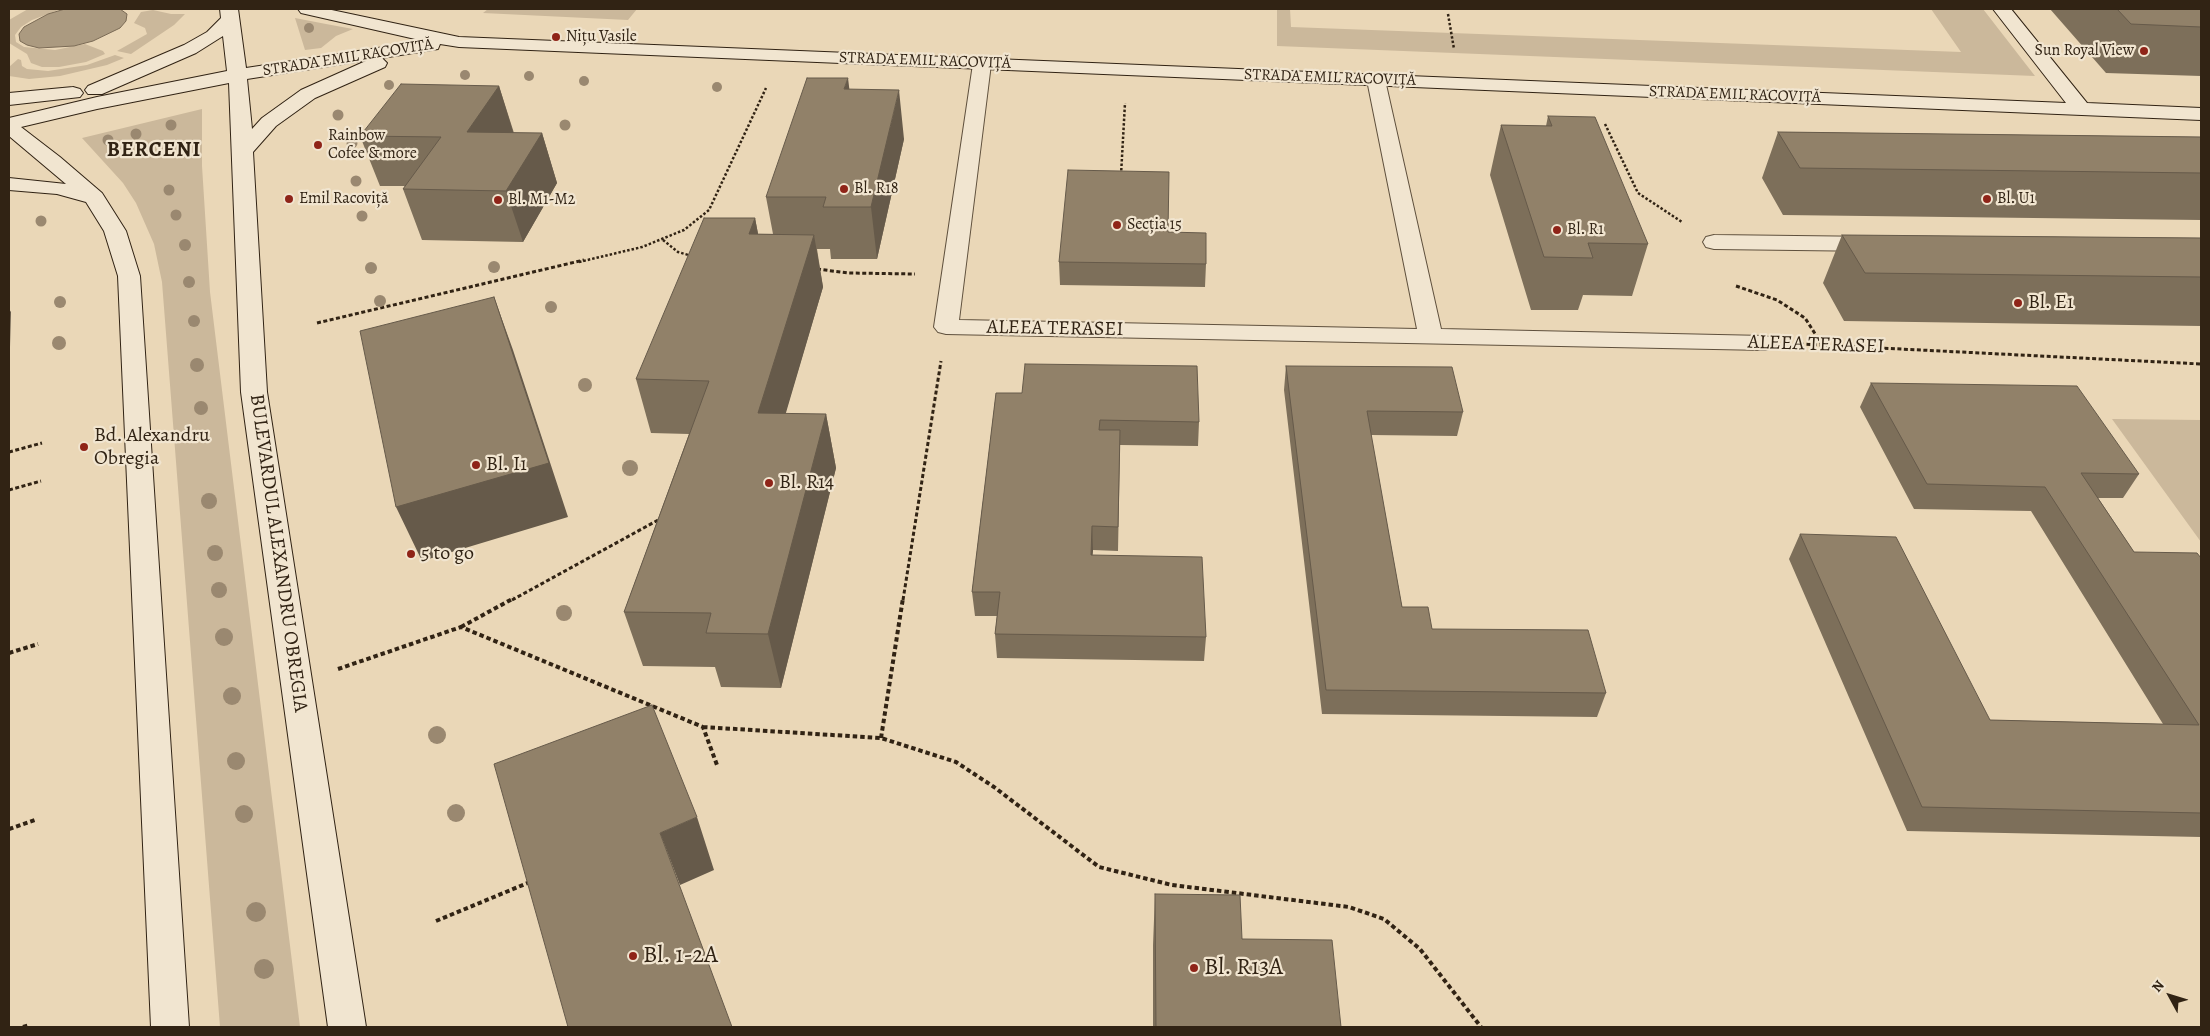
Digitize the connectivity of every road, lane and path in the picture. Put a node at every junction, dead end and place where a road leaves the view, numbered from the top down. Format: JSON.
{"nodes":[{"id":1,"x":307,"y":9,"type":"edge"},
{"id":2,"x":2002,"y":9,"type":"edge"},
{"id":3,"x":229,"y":14,"type":"edge"},
{"id":4,"x":1448,"y":14,"type":"dead end"},
{"id":5,"x":459,"y":42,"type":"junction"},
{"id":6,"x":1456,"y":56,"type":"dead end"},
{"id":7,"x":982,"y":64,"type":"junction"},
{"id":8,"x":238,"y":75,"type":"junction"},
{"id":9,"x":1376,"y":80,"type":"junction"},
{"id":10,"x":768,"y":83,"type":"dead end"},
{"id":11,"x":194,"y":84,"type":"junction"},
{"id":12,"x":99,"y":88,"type":"junction"},
{"id":13,"x":1125,"y":98,"type":"dead end"},
{"id":14,"x":9,"y":99,"type":"edge"},
{"id":15,"x":2081,"y":108,"type":"junction"},
{"id":16,"x":2201,"y":114,"type":"edge"},
{"id":17,"x":1602,"y":117,"type":"dead end"},
{"id":18,"x":9,"y":125,"type":"edge"},
{"id":19,"x":244,"y":149,"type":"junction"},
{"id":20,"x":1120,"y":183,"type":"edge"},
{"id":21,"x":9,"y":184,"type":"edge"},
{"id":22,"x":94,"y":198,"type":"junction"},
{"id":23,"x":663,"y":240,"type":"junction"},
{"id":24,"x":1714,"y":242,"type":"joint"},
{"id":25,"x":1893,"y":244,"type":"edge"},
{"id":26,"x":696,"y":256,"type":"edge"},
{"id":27,"x":812,"y":268,"type":"edge"},
{"id":28,"x":953,"y":274,"type":"junction"},
{"id":29,"x":1736,"y":286,"type":"dead end"},
{"id":30,"x":317,"y":323,"type":"dead end"},
{"id":31,"x":946,"y":326,"type":"junction"},
{"id":32,"x":1430,"y":336,"type":"junction"},
{"id":33,"x":1765,"y":343,"type":"joint"},
{"id":34,"x":1821,"y":344,"type":"junction"},
{"id":35,"x":2201,"y":364,"type":"edge"},
{"id":36,"x":42,"y":443,"type":"dead end"},
{"id":37,"x":9,"y":452,"type":"edge"},
{"id":38,"x":41,"y":481,"type":"dead end"},
{"id":39,"x":9,"y":490,"type":"edge"},
{"id":40,"x":666,"y":516,"type":"edge"},
{"id":41,"x":461,"y":627,"type":"junction"},
{"id":42,"x":38,"y":644,"type":"dead end"},
{"id":43,"x":9,"y":653,"type":"edge"},
{"id":44,"x":297,"y":682,"type":"junction"},
{"id":45,"x":703,"y":727,"type":"junction"},
{"id":46,"x":881,"y":738,"type":"junction"},
{"id":47,"x":717,"y":765,"type":"dead end"},
{"id":48,"x":35,"y":820,"type":"dead end"},
{"id":49,"x":9,"y":830,"type":"edge"},
{"id":50,"x":538,"y":878,"type":"edge"},
{"id":51,"x":436,"y":921,"type":"dead end"},
{"id":52,"x":30,"y":1025,"type":"dead end"},
{"id":53,"x":23,"y":1027,"type":"edge"},
{"id":54,"x":170,"y":1027,"type":"edge"},
{"id":55,"x":347,"y":1027,"type":"edge"},
{"id":56,"x":1480,"y":1027,"type":"edge"}],
"edges":[{"from":1,"to":5,"type":"street","name":"STRADA EMIL RACOVIȚĂ"},
{"from":2,"to":15,"type":"street"},
{"from":3,"to":8,"type":"street","name":"BULEVARDUL ALEXANDRU OBREGIA"},
{"from":3,"to":12,"type":"street"},
{"from":4,"to":6,"type":"path"},
{"from":5,"to":7,"type":"street","name":"STRADA EMIL RACOVIȚĂ"},
{"from":5,"to":8,"type":"street","name":"STRADA EMIL RACOVIȚĂ"},
{"from":5,"to":19,"type":"street"},
{"from":7,"to":9,"type":"street","name":"STRADA EMIL RACOVIȚĂ"},
{"from":7,"to":28,"type":"street"},
{"from":8,"to":11,"type":"street","name":"STRADA EMIL RACOVIȚĂ"},
{"from":8,"to":19,"type":"street","name":"BULEVARDUL ALEXANDRU OBREGIA"},
{"from":9,"to":15,"type":"street","name":"STRADA EMIL RACOVIȚĂ"},
{"from":9,"to":32,"type":"street"},
{"from":10,"to":23,"type":"path"},
{"from":11,"to":12,"type":"street"},
{"from":11,"to":18,"type":"street"},
{"from":12,"to":14,"type":"street"},
{"from":12,"to":18,"type":"street"},
{"from":13,"to":20,"type":"path"},
{"from":15,"to":16,"type":"street","name":"STRADA EMIL RACOVIȚĂ"},
{"from":17,"to":24,"type":"path"},
{"from":18,"to":22,"type":"street"},
{"from":19,"to":44,"type":"street","name":"BULEVARDUL ALEXANDRU OBREGIA"},
{"from":21,"to":22,"type":"street"},
{"from":22,"to":54,"type":"street"},
{"from":23,"to":26,"type":"path"},
{"from":23,"to":30,"type":"path"},
{"from":24,"to":25,"type":"street"},
{"from":27,"to":28,"type":"path"},
{"from":28,"to":31,"type":"street"},
{"from":29,"to":34,"type":"path"},
{"from":31,"to":32,"type":"street","name":"ALEEA TERASEI"},
{"from":31,"to":46,"type":"path"},
{"from":32,"to":33,"type":"street","name":"ALEEA TERASEI"},
{"from":33,"to":34,"type":"path","name":"ALEEA TERASEI"},
{"from":34,"to":35,"type":"path","name":"ALEEA TERASEI"},
{"from":36,"to":37,"type":"path"},
{"from":38,"to":39,"type":"path"},
{"from":40,"to":41,"type":"path"},
{"from":41,"to":44,"type":"path"},
{"from":41,"to":45,"type":"path"},
{"from":42,"to":43,"type":"path"},
{"from":44,"to":55,"type":"street","name":"BULEVARDUL ALEXANDRU OBREGIA"},
{"from":45,"to":46,"type":"path"},
{"from":45,"to":47,"type":"path"},
{"from":46,"to":56,"type":"path"},
{"from":48,"to":49,"type":"path"},
{"from":50,"to":51,"type":"path"},
{"from":52,"to":53,"type":"path"}]}
